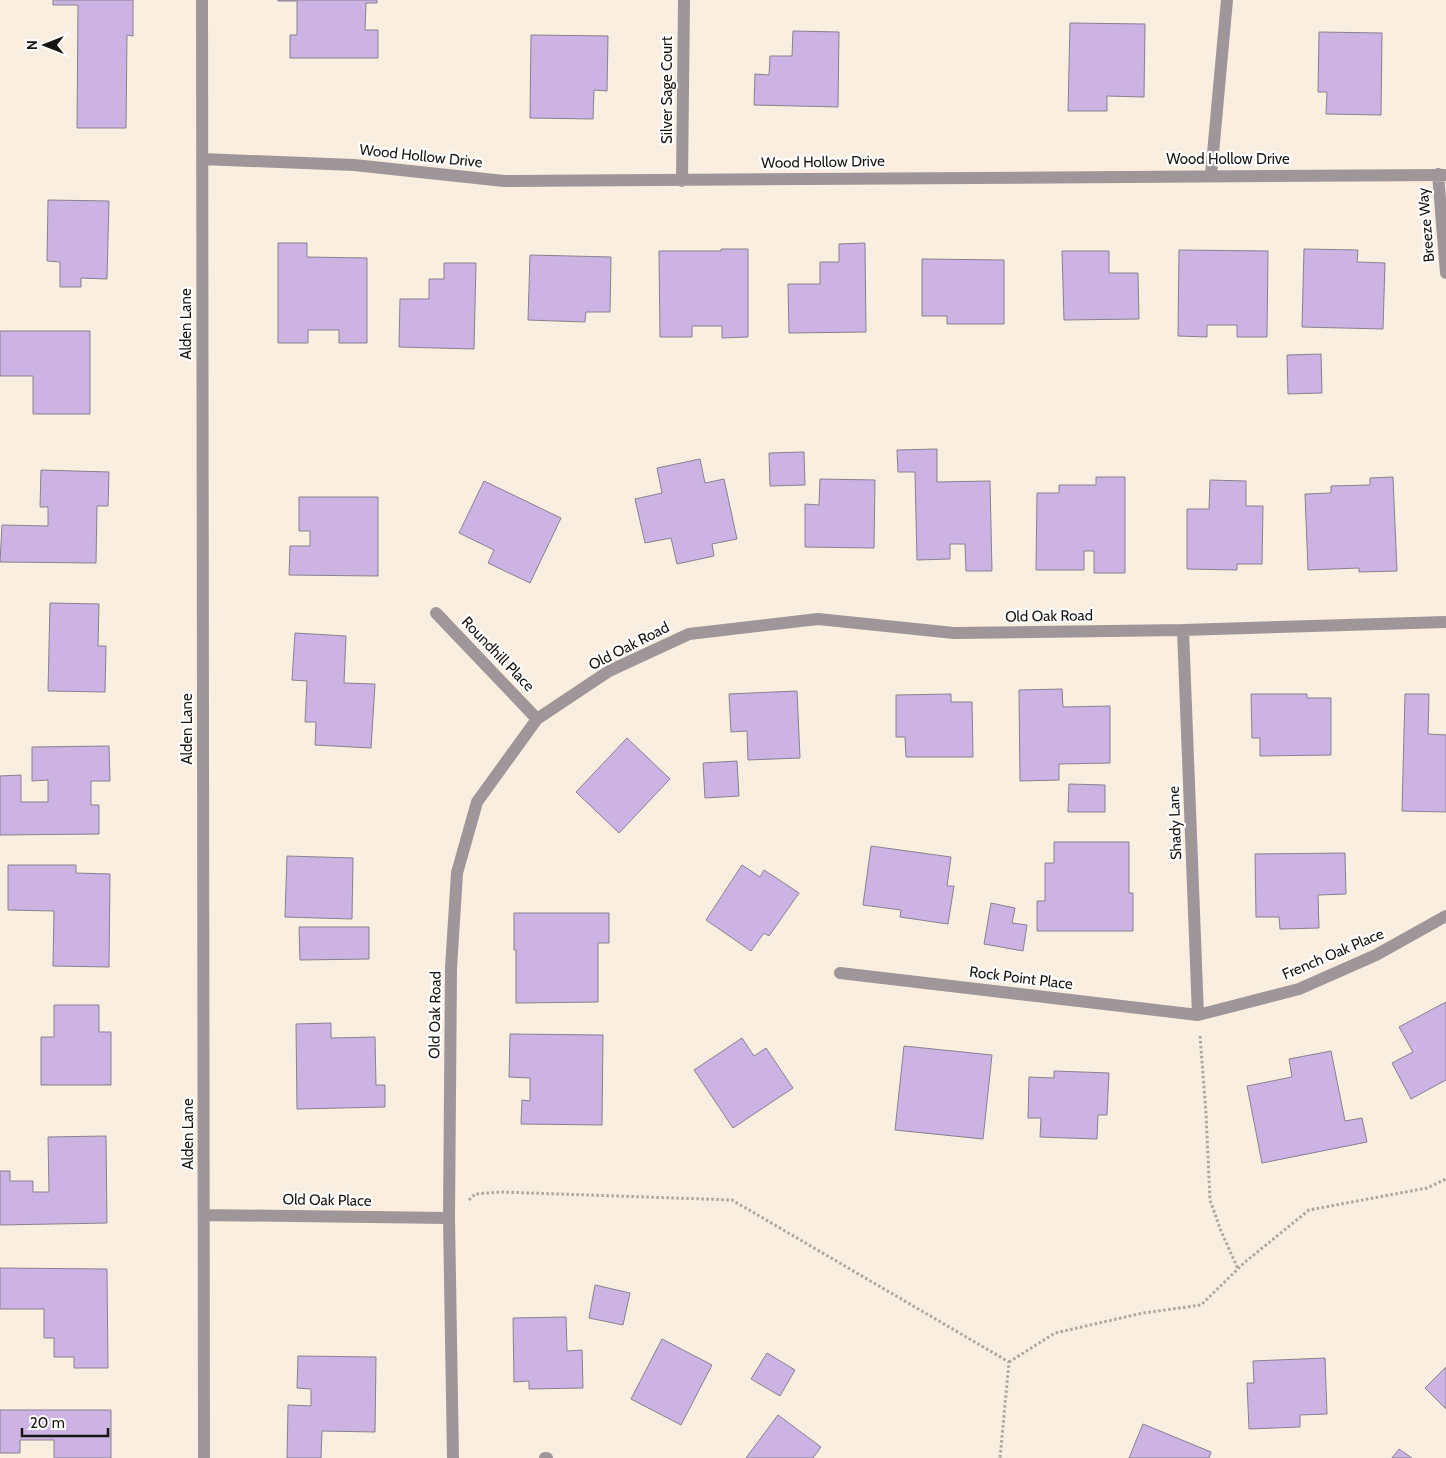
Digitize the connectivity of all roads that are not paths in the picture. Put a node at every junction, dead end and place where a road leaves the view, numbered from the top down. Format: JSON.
{"nodes":[{"id":1,"x":202,"y":0,"type":"edge"},
{"id":2,"x":684,"y":0,"type":"edge"},
{"id":3,"x":1228,"y":0,"type":"edge"},
{"id":4,"x":202,"y":160,"type":"junction"},
{"id":5,"x":1210,"y":175,"type":"junction"},
{"id":6,"x":1442,"y":175,"type":"edge"},
{"id":7,"x":682,"y":181,"type":"junction"},
{"id":8,"x":1446,"y":273,"type":"edge"},
{"id":9,"x":436,"y":613,"type":"dead end"},
{"id":10,"x":1446,"y":622,"type":"edge"},
{"id":11,"x":1184,"y":630,"type":"junction"},
{"id":12,"x":537,"y":718,"type":"junction"},
{"id":13,"x":1446,"y":916,"type":"edge"},
{"id":14,"x":840,"y":973,"type":"dead end"},
{"id":15,"x":1198,"y":1015,"type":"junction"},
{"id":16,"x":204,"y":1215,"type":"junction"},
{"id":17,"x":449,"y":1218,"type":"junction"},
{"id":18,"x":204,"y":1458,"type":"edge"},
{"id":19,"x":453,"y":1458,"type":"edge"}],
"edges":[{"from":1,"to":4,"type":"street","name":"Alden Lane"},
{"from":2,"to":7,"type":"street","name":"Silver Sage Court"},
{"from":3,"to":5,"type":"street"},
{"from":4,"to":7,"type":"street","name":"Wood Hollow Drive"},
{"from":4,"to":16,"type":"street","name":"Alden Lane"},
{"from":5,"to":6,"type":"street","name":"Wood Hollow Drive"},
{"from":5,"to":7,"type":"street","name":"Wood Hollow Drive"},
{"from":6,"to":8,"type":"street","name":"Breeze Way"},
{"from":9,"to":12,"type":"street","name":"Roundhill Place"},
{"from":10,"to":11,"type":"street","name":"Old Oak Road"},
{"from":11,"to":12,"type":"street","name":"Old Oak Road"},
{"from":11,"to":15,"type":"street","name":"Shady Lane"},
{"from":12,"to":17,"type":"street","name":"Old Oak Road"},
{"from":13,"to":15,"type":"street","name":"French Oak Place"},
{"from":14,"to":15,"type":"street","name":"Rock Point Place"},
{"from":16,"to":17,"type":"street","name":"Old Oak Place"},
{"from":16,"to":18,"type":"street","name":"Alden Lane"},
{"from":17,"to":19,"type":"street","name":"Old Oak Road"}]}
